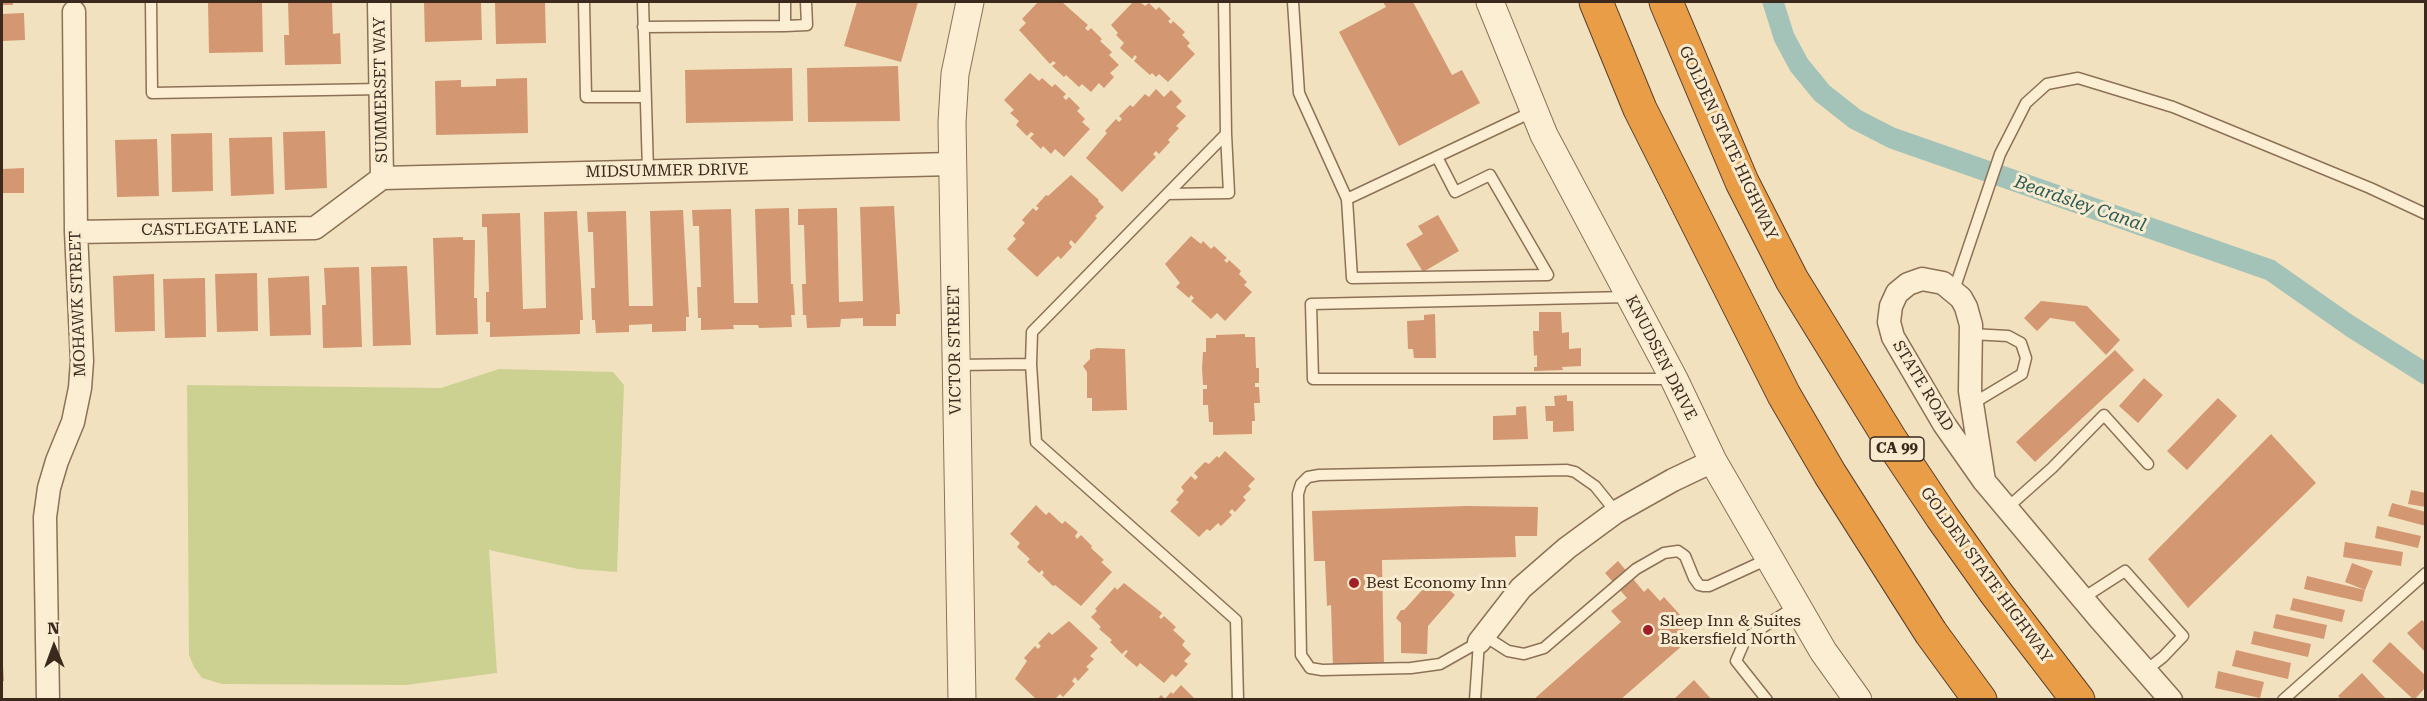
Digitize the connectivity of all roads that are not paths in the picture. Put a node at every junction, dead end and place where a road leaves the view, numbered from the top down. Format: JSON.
{"nodes":[{"id":1,"x":151,"y":2,"type":"edge"},
{"id":2,"x":379,"y":2,"type":"edge"},
{"id":3,"x":584,"y":2,"type":"edge"},
{"id":4,"x":643,"y":2,"type":"edge"},
{"id":5,"x":785,"y":2,"type":"edge"},
{"id":6,"x":806,"y":2,"type":"edge"},
{"id":7,"x":970,"y":2,"type":"edge"},
{"id":8,"x":1224,"y":2,"type":"edge"},
{"id":9,"x":1293,"y":2,"type":"edge"},
{"id":10,"x":1490,"y":2,"type":"edge"},
{"id":11,"x":1596,"y":2,"type":"edge"},
{"id":12,"x":1666,"y":2,"type":"edge"},
{"id":13,"x":74,"y":12,"type":"dead end"},
{"id":14,"x":785,"y":26,"type":"junction"},
{"id":15,"x":643,"y":27,"type":"junction"},
{"id":16,"x":381,"y":89,"type":"junction"},
{"id":17,"x":645,"y":97,"type":"junction"},
{"id":18,"x":1534,"y":111,"type":"junction"},
{"id":19,"x":1226,"y":134,"type":"junction"},
{"id":20,"x":1437,"y":157,"type":"junction"},
{"id":21,"x":952,"y":164,"type":"junction"},
{"id":22,"x":648,"y":171,"type":"junction"},
{"id":23,"x":382,"y":178,"type":"junction"},
{"id":24,"x":1167,"y":194,"type":"junction"},
{"id":25,"x":1347,"y":199,"type":"junction"},
{"id":26,"x":2426,"y":214,"type":"edge"},
{"id":27,"x":76,"y":232,"type":"junction"},
{"id":28,"x":1954,"y":290,"type":"junction"},
{"id":29,"x":1630,"y":297,"type":"junction"},
{"id":30,"x":1971,"y":334,"type":"junction"},
{"id":31,"x":1031,"y":364,"type":"junction"},
{"id":32,"x":955,"y":365,"type":"junction"},
{"id":33,"x":1674,"y":379,"type":"junction"},
{"id":34,"x":1972,"y":404,"type":"junction"},
{"id":35,"x":1713,"y":461,"type":"junction"},
{"id":36,"x":2148,"y":464,"type":"dead end"},
{"id":37,"x":1984,"y":481,"type":"junction"},
{"id":38,"x":2007,"y":508,"type":"junction"},
{"id":39,"x":1616,"y":512,"type":"junction"},
{"id":40,"x":1768,"y":558,"type":"junction"},
{"id":41,"x":2426,"y":573,"type":"edge"},
{"id":42,"x":2083,"y":598,"type":"junction"},
{"id":43,"x":1796,"y":606,"type":"junction"},
{"id":44,"x":1481,"y":638,"type":"junction"},
{"id":45,"x":2145,"y":671,"type":"junction"},
{"id":46,"x":48,"y":699,"type":"edge"},
{"id":47,"x":962,"y":699,"type":"edge"},
{"id":48,"x":1238,"y":699,"type":"edge"},
{"id":49,"x":1475,"y":699,"type":"edge"},
{"id":50,"x":1767,"y":699,"type":"edge"},
{"id":51,"x":1858,"y":699,"type":"edge"},
{"id":52,"x":1980,"y":699,"type":"edge"},
{"id":53,"x":2078,"y":699,"type":"edge"},
{"id":54,"x":2171,"y":699,"type":"edge"},
{"id":55,"x":2283,"y":699,"type":"edge"}],
"edges":[{"from":1,"to":16,"type":"lane"},
{"from":2,"to":16,"type":"street","name":"SUMMERSET WAY"},
{"from":3,"to":17,"type":"lane"},
{"from":4,"to":15,"type":"lane"},
{"from":5,"to":14,"type":"lane"},
{"from":6,"to":14,"type":"lane"},
{"from":7,"to":21,"type":"street","name":"VICTOR STREET"},
{"from":8,"to":19,"type":"lane"},
{"from":9,"to":25,"type":"lane"},
{"from":10,"to":18,"type":"street","name":"KNUDSEN DRIVE"},
{"from":11,"to":52,"type":"highway"},
{"from":12,"to":53,"type":"highway","name":"GOLDEN STATE HIGHWAY","number":"CA 99"},
{"from":13,"to":27,"type":"street","name":"MOHAWK STREET"},
{"from":14,"to":15,"type":"lane"},
{"from":15,"to":17,"type":"lane"},
{"from":16,"to":23,"type":"street","name":"SUMMERSET WAY"},
{"from":17,"to":22,"type":"lane"},
{"from":18,"to":20,"type":"lane"},
{"from":18,"to":29,"type":"street","name":"KNUDSEN DRIVE"},
{"from":19,"to":24,"type":"lane"},
{"from":19,"to":24,"type":"lane"},
{"from":20,"to":25,"type":"lane"},
{"from":20,"to":25,"type":"lane"},
{"from":21,"to":22,"type":"street","name":"MIDSUMMER DRIVE"},
{"from":21,"to":32,"type":"street","name":"VICTOR STREET"},
{"from":22,"to":23,"type":"street","name":"MIDSUMMER DRIVE"},
{"from":23,"to":27,"type":"street","name":"CASTLEGATE LANE"},
{"from":24,"to":31,"type":"lane"},
{"from":26,"to":28,"type":"lane"},
{"from":27,"to":46,"type":"street","name":"MOHAWK STREET"},
{"from":28,"to":30,"type":"street","name":"STATE ROAD"},
{"from":28,"to":37,"type":"street","name":"STATE ROAD"},
{"from":29,"to":33,"type":"street","name":"KNUDSEN DRIVE"},
{"from":29,"to":33,"type":"lane"},
{"from":30,"to":34,"type":"street","name":"STATE ROAD"},
{"from":30,"to":34,"type":"lane"},
{"from":31,"to":32,"type":"lane"},
{"from":31,"to":48,"type":"lane"},
{"from":32,"to":47,"type":"street","name":"VICTOR STREET"},
{"from":33,"to":35,"type":"street","name":"KNUDSEN DRIVE"},
{"from":34,"to":37,"type":"street","name":"STATE ROAD"},
{"from":35,"to":39,"type":"street"},
{"from":35,"to":40,"type":"street","name":"KNUDSEN DRIVE"},
{"from":36,"to":38,"type":"lane"},
{"from":37,"to":38,"type":"street","name":"STATE ROAD"},
{"from":38,"to":42,"type":"street","name":"STATE ROAD"},
{"from":39,"to":44,"type":"street"},
{"from":39,"to":44,"type":"lane"},
{"from":40,"to":43,"type":"street","name":"KNUDSEN DRIVE"},
{"from":40,"to":44,"type":"lane"},
{"from":41,"to":55,"type":"lane"},
{"from":42,"to":45,"type":"street","name":"STATE ROAD"},
{"from":42,"to":45,"type":"lane"},
{"from":43,"to":50,"type":"lane"},
{"from":43,"to":51,"type":"street","name":"KNUDSEN DRIVE"},
{"from":44,"to":49,"type":"lane"},
{"from":45,"to":54,"type":"street","name":"STATE ROAD"}]}
